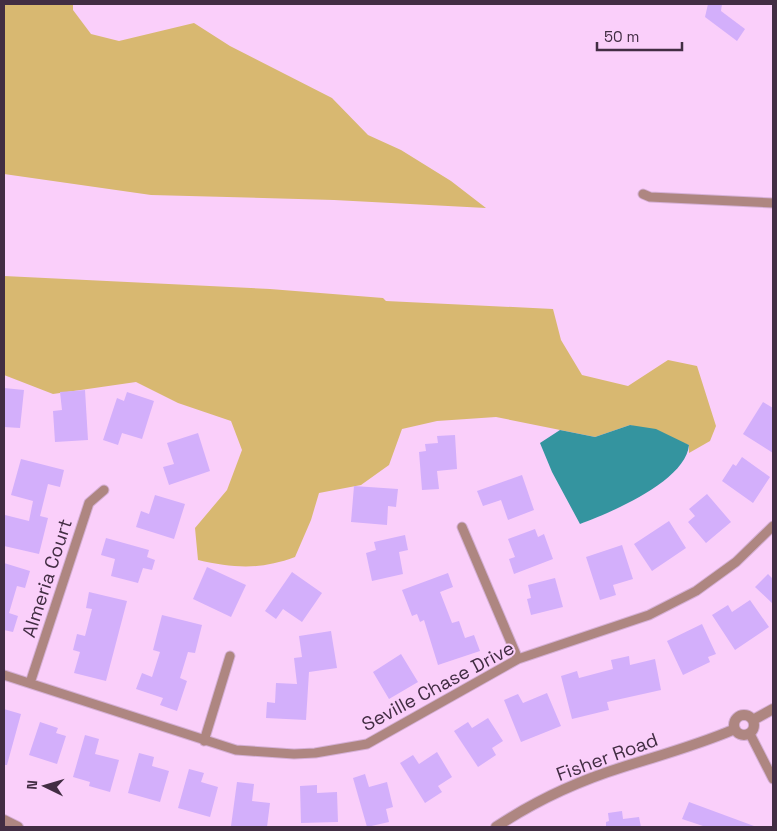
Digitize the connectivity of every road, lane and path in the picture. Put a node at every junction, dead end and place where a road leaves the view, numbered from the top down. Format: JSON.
{"nodes":[{"id":1,"x":643,"y":194,"type":"dead end"},
{"id":2,"x":773,"y":203,"type":"edge"},
{"id":3,"x":104,"y":490,"type":"dead end"},
{"id":4,"x":773,"y":526,"type":"edge"},
{"id":5,"x":462,"y":527,"type":"dead end"},
{"id":6,"x":230,"y":656,"type":"dead end"},
{"id":7,"x":518,"y":659,"type":"junction"},
{"id":8,"x":4,"y":675,"type":"edge"},
{"id":9,"x":30,"y":683,"type":"junction"},
{"id":10,"x":773,"y":709,"type":"edge"},
{"id":11,"x":753,"y":720,"type":"junction"},
{"id":12,"x":734,"y":729,"type":"junction"},
{"id":13,"x":750,"y":734,"type":"junction"},
{"id":14,"x":204,"y":741,"type":"junction"},
{"id":15,"x":773,"y":779,"type":"edge"},
{"id":16,"x":4,"y":820,"type":"edge"},
{"id":17,"x":18,"y":827,"type":"edge"},
{"id":18,"x":496,"y":827,"type":"edge"}],
"edges":[{"from":1,"to":2,"type":"street"},
{"from":3,"to":9,"type":"street","name":"Almeria Court"},
{"from":4,"to":7,"type":"street","name":"Seville Chase Drive"},
{"from":5,"to":7,"type":"street"},
{"from":6,"to":14,"type":"street"},
{"from":7,"to":14,"type":"street","name":"Seville Chase Drive"},
{"from":8,"to":9,"type":"street","name":"Seville Chase Drive"},
{"from":9,"to":14,"type":"street","name":"Seville Chase Drive"},
{"from":10,"to":11,"type":"street","name":"Fisher Road"},
{"from":11,"to":12,"type":"street","name":"Fisher Road"},
{"from":11,"to":13,"type":"street"},
{"from":12,"to":13,"type":"street"},
{"from":12,"to":18,"type":"street","name":"Fisher Road"},
{"from":13,"to":15,"type":"street"},
{"from":16,"to":17,"type":"street"}]}
